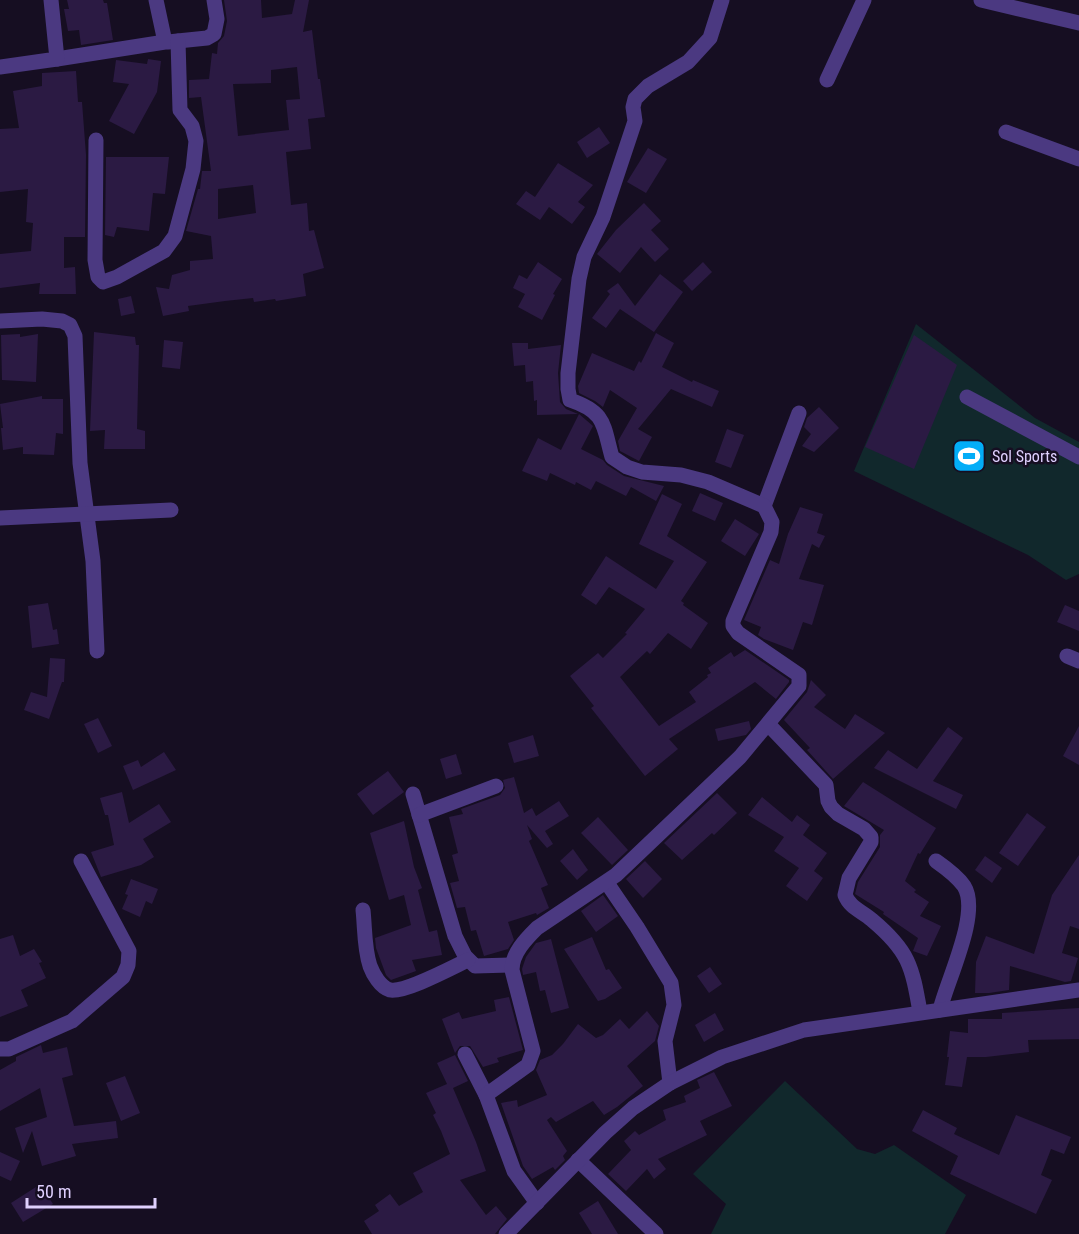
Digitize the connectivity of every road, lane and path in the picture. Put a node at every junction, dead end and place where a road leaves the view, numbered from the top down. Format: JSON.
{"nodes":[{"id":1,"x":51,"y":0,"type":"edge"},
{"id":2,"x":156,"y":0,"type":"edge"},
{"id":3,"x":214,"y":0,"type":"edge"},
{"id":4,"x":722,"y":0,"type":"edge"},
{"id":5,"x":864,"y":0,"type":"edge"},
{"id":6,"x":981,"y":0,"type":"edge"},
{"id":7,"x":1079,"y":23,"type":"edge"},
{"id":8,"x":171,"y":42,"type":"junction"},
{"id":9,"x":57,"y":59,"type":"junction"},
{"id":10,"x":0,"y":67,"type":"edge"},
{"id":11,"x":827,"y":80,"type":"dead end"},
{"id":12,"x":1006,"y":132,"type":"dead end"},
{"id":13,"x":96,"y":140,"type":"dead end"},
{"id":14,"x":1079,"y":159,"type":"edge"},
{"id":15,"x":0,"y":321,"type":"edge"},
{"id":16,"x":967,"y":397,"type":"dead end"},
{"id":17,"x":799,"y":412,"type":"dead end"},
{"id":18,"x":1079,"y":457,"type":"edge"},
{"id":19,"x":764,"y":506,"type":"junction"},
{"id":20,"x":171,"y":510,"type":"dead end"},
{"id":21,"x":86,"y":514,"type":"junction"},
{"id":22,"x":0,"y":518,"type":"edge"},
{"id":23,"x":97,"y":651,"type":"dead end"},
{"id":24,"x":768,"y":724,"type":"junction"},
{"id":25,"x":495,"y":786,"type":"dead end"},
{"id":26,"x":413,"y":794,"type":"dead end"},
{"id":27,"x":419,"y":815,"type":"junction"},
{"id":28,"x":81,"y":861,"type":"dead end"},
{"id":29,"x":936,"y":861,"type":"dead end"},
{"id":30,"x":607,"y":883,"type":"junction"},
{"id":31,"x":363,"y":910,"type":"dead end"},
{"id":32,"x":468,"y":960,"type":"junction"},
{"id":33,"x":512,"y":965,"type":"junction"},
{"id":34,"x":1079,"y":990,"type":"edge"},
{"id":35,"x":940,"y":1010,"type":"junction"},
{"id":36,"x":920,"y":1012,"type":"junction"},
{"id":37,"x":0,"y":1049,"type":"edge"},
{"id":38,"x":465,"y":1054,"type":"dead end"},
{"id":39,"x":670,"y":1083,"type":"junction"},
{"id":40,"x":486,"y":1095,"type":"junction"},
{"id":41,"x":578,"y":1160,"type":"junction"},
{"id":42,"x":537,"y":1203,"type":"junction"},
{"id":43,"x":506,"y":1234,"type":"edge"},
{"id":44,"x":656,"y":1234,"type":"edge"}],
"edges":[{"from":1,"to":9,"type":"street"},
{"from":2,"to":8,"type":"street"},
{"from":3,"to":8,"type":"street"},
{"from":4,"to":19,"type":"street"},
{"from":5,"to":11,"type":"street"},
{"from":6,"to":7,"type":"street"},
{"from":8,"to":9,"type":"street"},
{"from":8,"to":13,"type":"street"},
{"from":9,"to":10,"type":"street"},
{"from":12,"to":14,"type":"street"},
{"from":15,"to":21,"type":"street"},
{"from":16,"to":18,"type":"street"},
{"from":17,"to":19,"type":"street"},
{"from":19,"to":24,"type":"street"},
{"from":20,"to":21,"type":"street"},
{"from":21,"to":22,"type":"street"},
{"from":21,"to":23,"type":"street"},
{"from":24,"to":30,"type":"street"},
{"from":24,"to":36,"type":"street"},
{"from":25,"to":27,"type":"street"},
{"from":26,"to":27,"type":"street"},
{"from":27,"to":32,"type":"street"},
{"from":28,"to":37,"type":"street"},
{"from":29,"to":35,"type":"street"},
{"from":30,"to":33,"type":"street"},
{"from":30,"to":39,"type":"street"},
{"from":31,"to":32,"type":"street"},
{"from":32,"to":33,"type":"street"},
{"from":33,"to":40,"type":"street"},
{"from":34,"to":35,"type":"street"},
{"from":35,"to":36,"type":"street"},
{"from":36,"to":39,"type":"street"},
{"from":38,"to":40,"type":"street"},
{"from":39,"to":41,"type":"street"},
{"from":40,"to":42,"type":"street"},
{"from":41,"to":42,"type":"street"},
{"from":41,"to":44,"type":"street"},
{"from":42,"to":43,"type":"street"}]}
